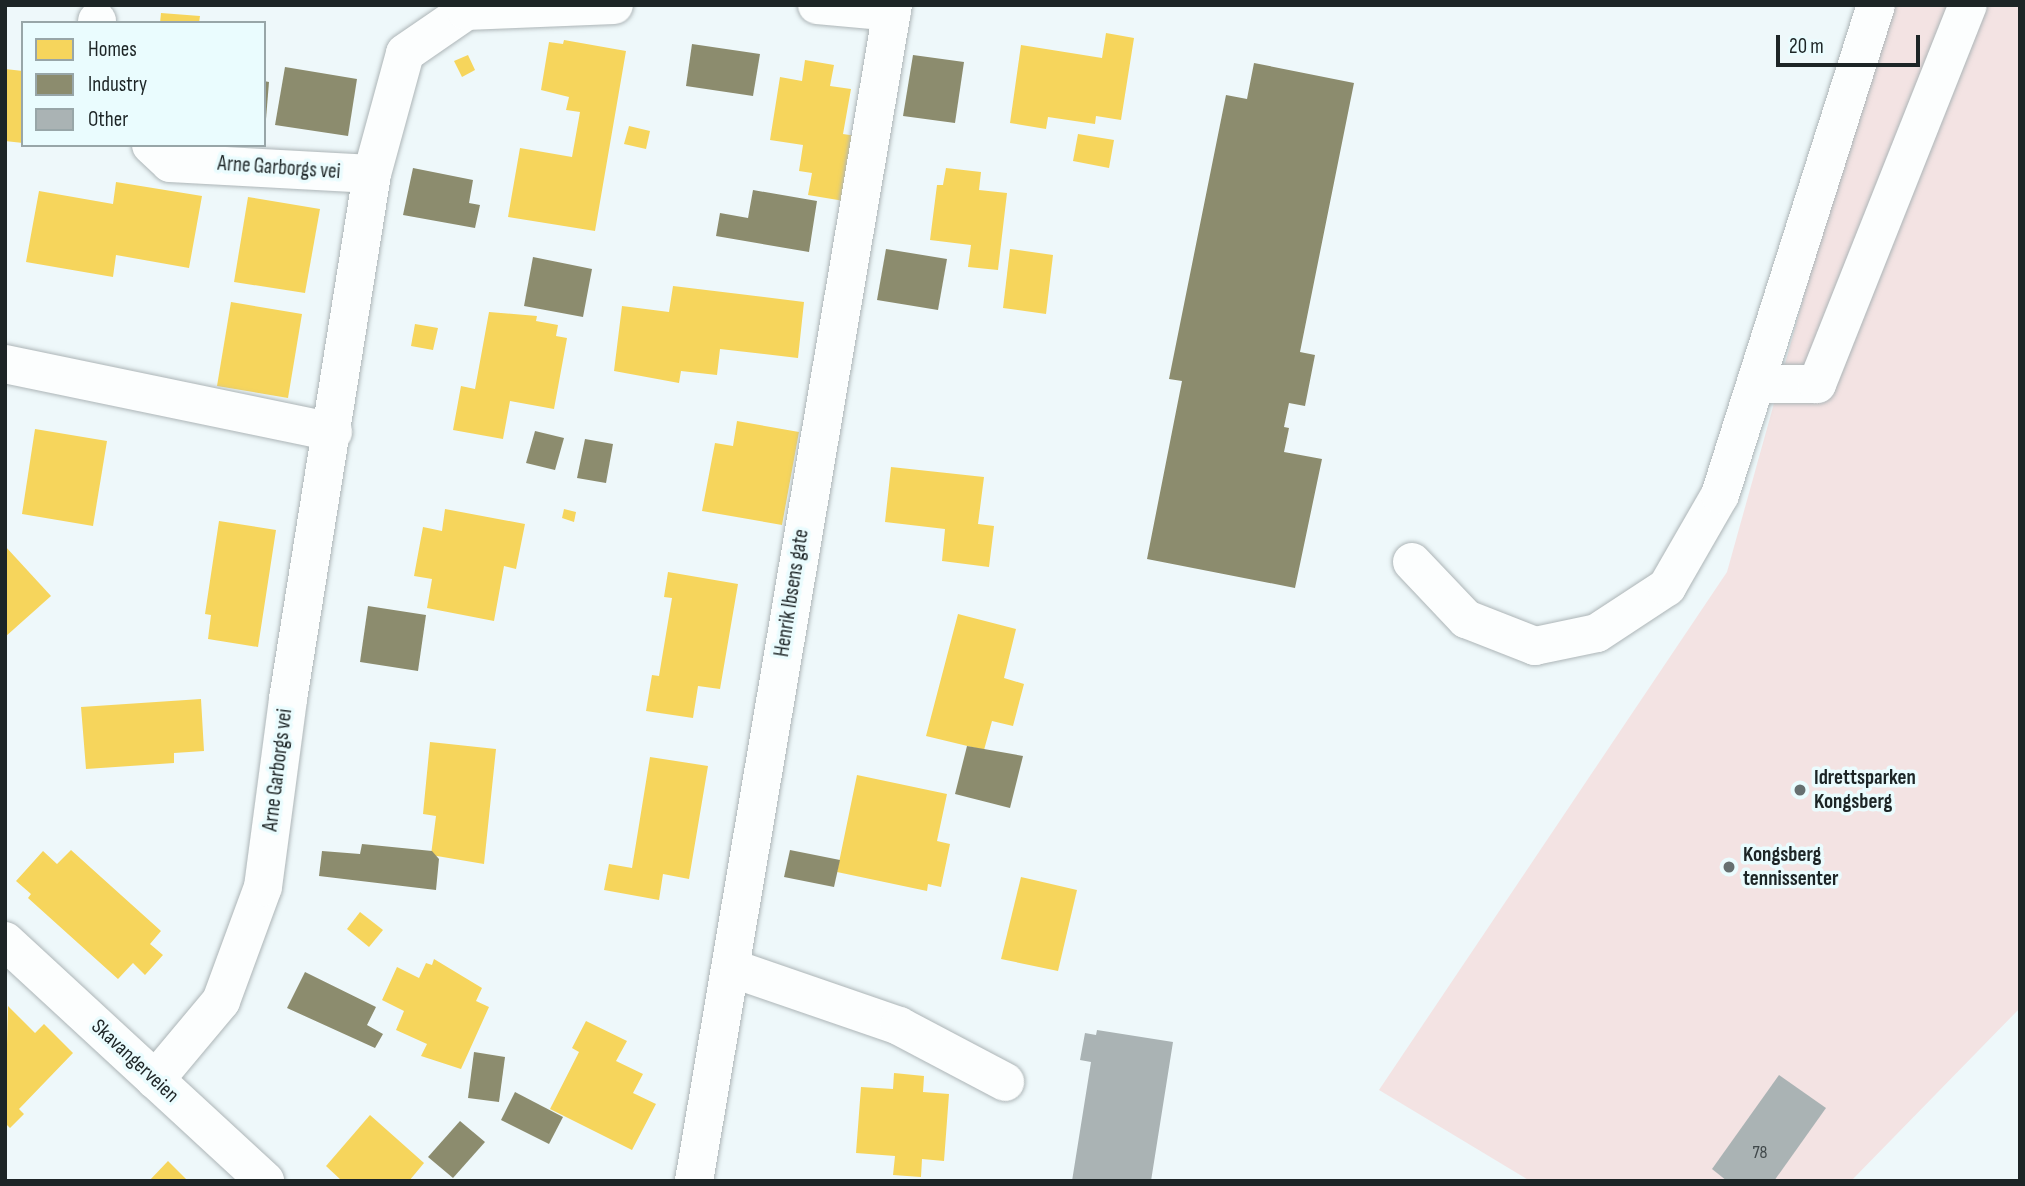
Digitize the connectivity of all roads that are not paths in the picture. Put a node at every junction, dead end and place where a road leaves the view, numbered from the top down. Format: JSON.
{"nodes":[{"id":1,"x":614,"y":5,"type":"edge"},
{"id":2,"x":817,"y":5,"type":"edge"},
{"id":3,"x":1876,"y":5,"type":"edge"},
{"id":4,"x":1968,"y":5,"type":"edge"},
{"id":5,"x":892,"y":9,"type":"edge"},
{"id":6,"x":152,"y":147,"type":"edge"},
{"id":7,"x":372,"y":174,"type":"junction"},
{"id":8,"x":5,"y":364,"type":"edge"},
{"id":9,"x":1757,"y":384,"type":"junction"},
{"id":10,"x":333,"y":432,"type":"junction"},
{"id":11,"x":1412,"y":562,"type":"dead end"},
{"id":12,"x":5,"y":941,"type":"edge"},
{"id":13,"x":731,"y":968,"type":"junction"},
{"id":14,"x":155,"y":1080,"type":"junction"},
{"id":15,"x":1005,"y":1082,"type":"dead end"},
{"id":16,"x":265,"y":1181,"type":"edge"},
{"id":17,"x":694,"y":1181,"type":"edge"}],
"edges":[{"from":1,"to":7,"type":"street","name":"Arne Garborgs vei"},
{"from":2,"to":5,"type":"street"},
{"from":3,"to":9,"type":"street"},
{"from":4,"to":9,"type":"street"},
{"from":5,"to":13,"type":"street","name":"Henrik Ibsens gate"},
{"from":6,"to":7,"type":"street","name":"Arne Garborgs vei"},
{"from":7,"to":10,"type":"street","name":"Arne Garborgs vei"},
{"from":8,"to":10,"type":"street"},
{"from":9,"to":11,"type":"street"},
{"from":10,"to":14,"type":"street","name":"Arne Garborgs vei"},
{"from":12,"to":14,"type":"street","name":"Skavangerveien"},
{"from":13,"to":15,"type":"street"},
{"from":13,"to":17,"type":"street","name":"Henrik Ibsens gate"},
{"from":14,"to":16,"type":"street","name":"Skavangerveien"}]}
